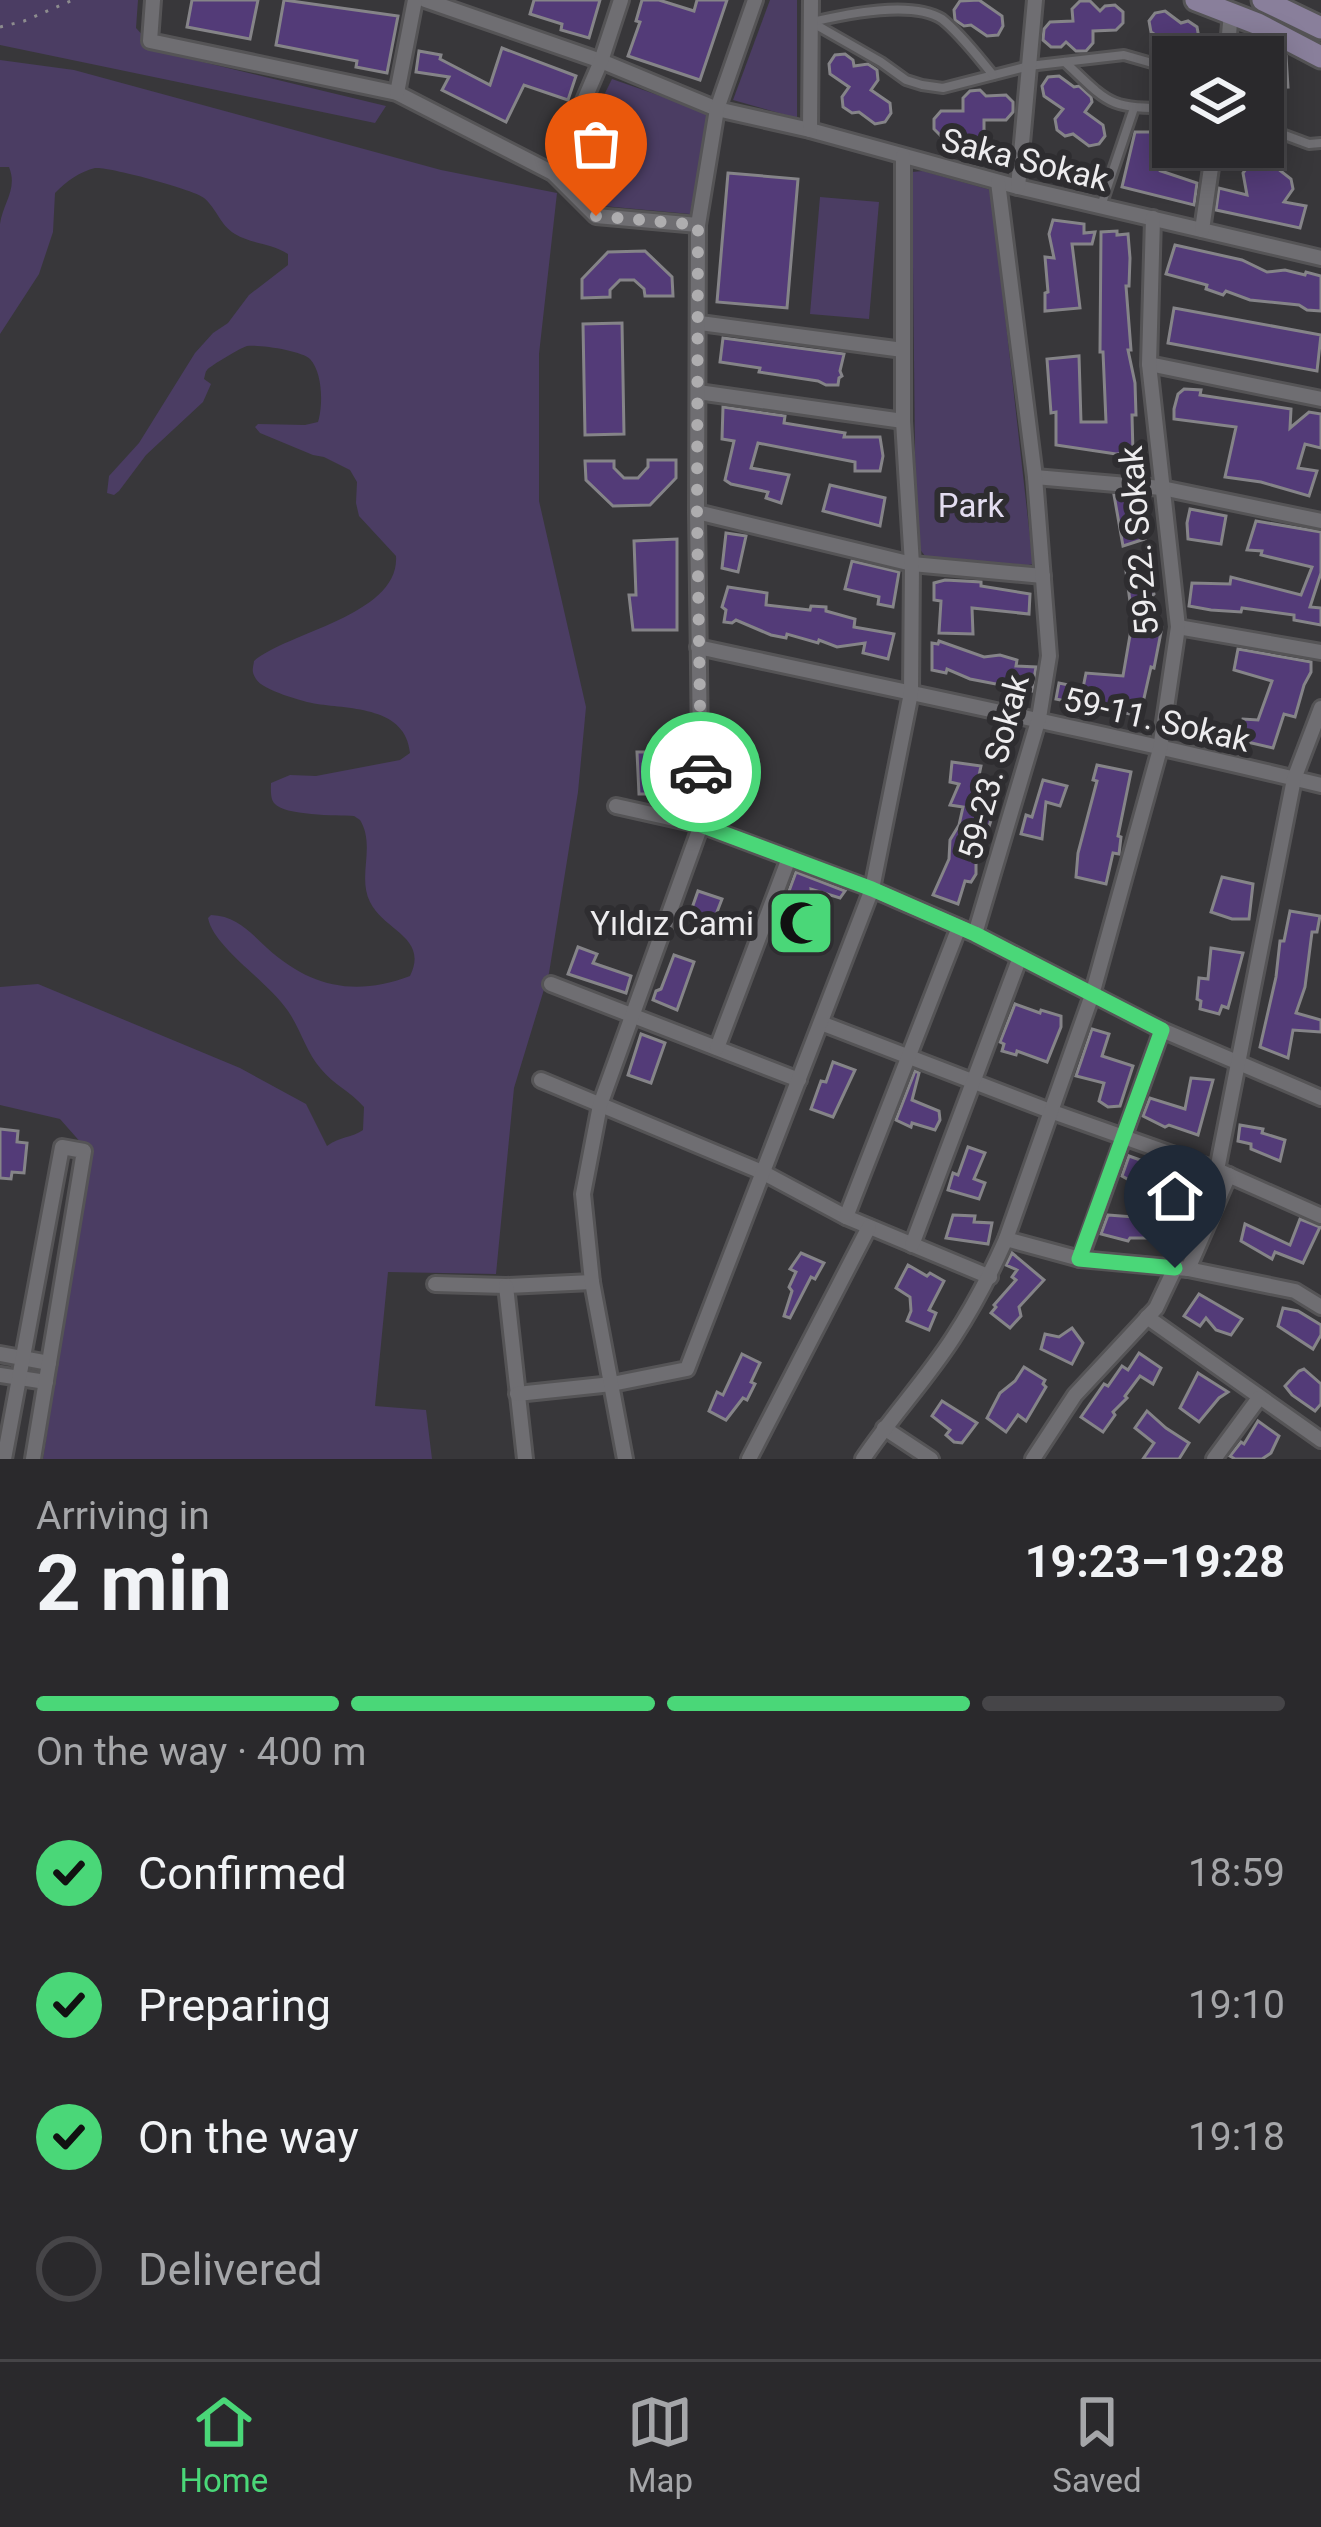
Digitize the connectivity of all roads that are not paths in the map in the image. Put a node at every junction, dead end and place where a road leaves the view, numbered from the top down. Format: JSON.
{"nodes":[{"id":1,"x":153,"y":0,"type":"edge"},
{"id":2,"x":416,"y":0,"type":"edge"},
{"id":3,"x":425,"y":0,"type":"edge"},
{"id":4,"x":621,"y":0,"type":"edge"},
{"id":5,"x":755,"y":0,"type":"edge"},
{"id":6,"x":811,"y":0,"type":"edge"},
{"id":7,"x":1034,"y":0,"type":"edge"},
{"id":8,"x":1196,"y":0,"type":"edge"},
{"id":9,"x":1263,"y":0,"type":"edge"},
{"id":10,"x":1231,"y":12,"type":"junction"},
{"id":11,"x":811,"y":22,"type":"junction"},
{"id":12,"x":1321,"y":28,"type":"edge"},
{"id":13,"x":1229,"y":36,"type":"edge"},
{"id":14,"x":1321,"y":57,"type":"edge"},
{"id":15,"x":601,"y":61,"type":"junction"},
{"id":16,"x":1064,"y":61,"type":"junction"},
{"id":17,"x":1152,"y":62,"type":"edge"},
{"id":18,"x":1029,"y":65,"type":"junction"},
{"id":19,"x":994,"y":75,"type":"junction"},
{"id":20,"x":397,"y":94,"type":"junction"},
{"id":21,"x":1134,"y":108,"type":"junction"},
{"id":22,"x":1152,"y":108,"type":"edge"},
{"id":23,"x":717,"y":109,"type":"junction"},
{"id":24,"x":811,"y":130,"type":"junction"},
{"id":25,"x":1284,"y":135,"type":"edge"},
{"id":26,"x":1321,"y":143,"type":"edge"},
{"id":27,"x":903,"y":156,"type":"junction"},
{"id":28,"x":1211,"y":168,"type":"edge"},
{"id":29,"x":553,"y":173,"type":"junction"},
{"id":30,"x":998,"y":182,"type":"junction"},
{"id":31,"x":1018,"y":187,"type":"junction"},
{"id":32,"x":1100,"y":206,"type":"junction"},
{"id":33,"x":1153,"y":218,"type":"junction"},
{"id":34,"x":698,"y":225,"type":"junction"},
{"id":35,"x":1202,"y":230,"type":"junction"},
{"id":36,"x":1321,"y":258,"type":"edge"},
{"id":37,"x":700,"y":322,"type":"junction"},
{"id":38,"x":903,"y":350,"type":"junction"},
{"id":39,"x":1149,"y":364,"type":"junction"},
{"id":40,"x":698,"y":392,"type":"junction"},
{"id":41,"x":1321,"y":399,"type":"edge"},
{"id":42,"x":903,"y":421,"type":"junction"},
{"id":43,"x":1035,"y":477,"type":"junction"},
{"id":44,"x":1162,"y":488,"type":"junction"},
{"id":45,"x":697,"y":512,"type":"junction"},
{"id":46,"x":1321,"y":521,"type":"edge"},
{"id":47,"x":912,"y":564,"type":"junction"},
{"id":48,"x":1043,"y":576,"type":"junction"},
{"id":49,"x":1178,"y":627,"type":"junction"},
{"id":50,"x":698,"y":647,"type":"junction"},
{"id":51,"x":1321,"y":652,"type":"edge"},
{"id":52,"x":911,"y":693,"type":"junction"},
{"id":53,"x":1321,"y":708,"type":"edge"},
{"id":54,"x":1039,"y":718,"type":"junction"},
{"id":55,"x":1160,"y":749,"type":"junction"},
{"id":56,"x":1294,"y":779,"type":"junction"},
{"id":57,"x":1321,"y":785,"type":"edge"},
{"id":58,"x":616,"y":806,"type":"dead end"},
{"id":59,"x":701,"y":825,"type":"junction"},
{"id":60,"x":789,"y":858,"type":"junction"},
{"id":61,"x":872,"y":889,"type":"junction"},
{"id":62,"x":959,"y":927,"type":"junction"},
{"id":63,"x":975,"y":934,"type":"junction"},
{"id":64,"x":1020,"y":957,"type":"junction"},
{"id":65,"x":551,"y":984,"type":"dead end"},
{"id":66,"x":1093,"y":994,"type":"junction"},
{"id":67,"x":632,"y":1016,"type":"junction"},
{"id":68,"x":821,"y":1023,"type":"junction"},
{"id":69,"x":1162,"y":1030,"type":"junction"},
{"id":70,"x":717,"y":1048,"type":"junction"},
{"id":71,"x":910,"y":1056,"type":"junction"},
{"id":72,"x":1236,"y":1063,"type":"junction"},
{"id":73,"x":541,"y":1080,"type":"dead end"},
{"id":74,"x":799,"y":1080,"type":"junction"},
{"id":75,"x":974,"y":1080,"type":"junction"},
{"id":76,"x":1321,"y":1098,"type":"edge"},
{"id":77,"x":600,"y":1105,"type":"junction"},
{"id":78,"x":1051,"y":1111,"type":"junction"},
{"id":79,"x":1122,"y":1136,"type":"junction"},
{"id":80,"x":762,"y":1172,"type":"junction"},
{"id":81,"x":1223,"y":1172,"type":"junction"},
{"id":82,"x":846,"y":1216,"type":"junction"},
{"id":83,"x":1321,"y":1216,"type":"edge"},
{"id":84,"x":869,"y":1227,"type":"junction"},
{"id":85,"x":1006,"y":1239,"type":"junction"},
{"id":86,"x":912,"y":1245,"type":"junction"},
{"id":87,"x":1079,"y":1259,"type":"junction"},
{"id":88,"x":1182,"y":1268,"type":"junction"},
{"id":89,"x":990,"y":1276,"type":"junction"},
{"id":90,"x":592,"y":1282,"type":"junction"},
{"id":91,"x":435,"y":1285,"type":"dead end"},
{"id":92,"x":506,"y":1286,"type":"junction"},
{"id":93,"x":1321,"y":1306,"type":"edge"},
{"id":94,"x":1147,"y":1317,"type":"junction"},
{"id":95,"x":0,"y":1354,"type":"edge"},
{"id":96,"x":22,"y":1358,"type":"junction"},
{"id":97,"x":50,"y":1363,"type":"junction"},
{"id":98,"x":0,"y":1375,"type":"edge"},
{"id":99,"x":19,"y":1378,"type":"junction"},
{"id":100,"x":46,"y":1382,"type":"junction"},
{"id":101,"x":612,"y":1384,"type":"junction"},
{"id":102,"x":517,"y":1394,"type":"junction"},
{"id":103,"x":1259,"y":1398,"type":"junction"},
{"id":104,"x":884,"y":1428,"type":"junction"},
{"id":105,"x":1321,"y":1440,"type":"edge"},
{"id":106,"x":4,"y":1459,"type":"edge"},
{"id":107,"x":33,"y":1459,"type":"edge"},
{"id":108,"x":525,"y":1459,"type":"edge"},
{"id":109,"x":625,"y":1459,"type":"edge"},
{"id":110,"x":749,"y":1459,"type":"edge"},
{"id":111,"x":863,"y":1459,"type":"edge"},
{"id":112,"x":931,"y":1459,"type":"edge"},
{"id":113,"x":1033,"y":1459,"type":"edge"},
{"id":114,"x":1214,"y":1459,"type":"edge"}],
"edges":[{"from":1,"to":20,"type":"street"},
{"from":2,"to":20,"type":"street"},
{"from":3,"to":15,"type":"street","name":"Saka Sokak"},
{"from":4,"to":15,"type":"street"},
{"from":5,"to":23,"type":"street"},
{"from":6,"to":11,"type":"street"},
{"from":7,"to":18,"type":"street"},
{"from":8,"to":10,"type":"street"},
{"from":9,"to":12,"type":"street"},
{"from":10,"to":13,"type":"street"},
{"from":10,"to":14,"type":"street"},
{"from":11,"to":19,"type":"lane"},
{"from":11,"to":19,"type":"lane"},
{"from":11,"to":24,"type":"street"},
{"from":15,"to":23,"type":"street","name":"Saka Sokak"},
{"from":15,"to":29,"type":"street"},
{"from":16,"to":17,"type":"lane"},
{"from":16,"to":18,"type":"lane"},
{"from":16,"to":21,"type":"lane"},
{"from":18,"to":19,"type":"lane"},
{"from":18,"to":31,"type":"street"},
{"from":20,"to":29,"type":"street"},
{"from":21,"to":22,"type":"lane"},
{"from":21,"to":32,"type":"lane"},
{"from":23,"to":24,"type":"street","name":"Saka Sokak"},
{"from":23,"to":34,"type":"street"},
{"from":24,"to":27,"type":"street","name":"Saka Sokak"},
{"from":25,"to":26,"type":"lane"},
{"from":27,"to":30,"type":"street","name":"Saka Sokak"},
{"from":27,"to":38,"type":"street"},
{"from":28,"to":35,"type":"street"},
{"from":29,"to":34,"type":"street"},
{"from":30,"to":31,"type":"street","name":"Saka Sokak"},
{"from":30,"to":43,"type":"street","name":"59-23. Sokak"},
{"from":31,"to":32,"type":"street","name":"Saka Sokak"},
{"from":32,"to":33,"type":"street","name":"Saka Sokak"},
{"from":33,"to":35,"type":"street","name":"Saka Sokak"},
{"from":33,"to":39,"type":"street","name":"59-22. Sokak"},
{"from":34,"to":37,"type":"street"},
{"from":35,"to":36,"type":"street","name":"Saka Sokak"},
{"from":37,"to":38,"type":"street"},
{"from":37,"to":40,"type":"street"},
{"from":38,"to":42,"type":"street"},
{"from":39,"to":41,"type":"street"},
{"from":39,"to":44,"type":"street","name":"59-22. Sokak"},
{"from":40,"to":42,"type":"street"},
{"from":40,"to":45,"type":"street"},
{"from":42,"to":47,"type":"street"},
{"from":43,"to":44,"type":"street"},
{"from":43,"to":48,"type":"street","name":"59-23. Sokak"},
{"from":44,"to":46,"type":"street"},
{"from":44,"to":49,"type":"street","name":"59-22. Sokak"},
{"from":45,"to":47,"type":"street"},
{"from":45,"to":50,"type":"street"},
{"from":47,"to":48,"type":"street"},
{"from":47,"to":52,"type":"street"},
{"from":48,"to":54,"type":"street","name":"59-23. Sokak"},
{"from":49,"to":51,"type":"street"},
{"from":49,"to":55,"type":"street","name":"59-22. Sokak"},
{"from":50,"to":52,"type":"street","name":"59-11. Sokak"},
{"from":50,"to":59,"type":"street"},
{"from":52,"to":54,"type":"street","name":"59-11. Sokak"},
{"from":52,"to":61,"type":"street"},
{"from":53,"to":56,"type":"street"},
{"from":54,"to":55,"type":"street","name":"59-11. Sokak"},
{"from":54,"to":63,"type":"street","name":"59-23. Sokak"},
{"from":55,"to":56,"type":"street","name":"59-11. Sokak"},
{"from":55,"to":66,"type":"street","name":"59-22. Sokak"},
{"from":56,"to":57,"type":"street","name":"59-11. Sokak"},
{"from":56,"to":72,"type":"street"},
{"from":58,"to":59,"type":"street"},
{"from":59,"to":60,"type":"street"},
{"from":59,"to":67,"type":"street"},
{"from":60,"to":61,"type":"street"},
{"from":60,"to":70,"type":"street"},
{"from":61,"to":62,"type":"street"},
{"from":61,"to":68,"type":"street"},
{"from":62,"to":63,"type":"street"},
{"from":62,"to":71,"type":"street"},
{"from":63,"to":64,"type":"street"},
{"from":64,"to":66,"type":"street"},
{"from":64,"to":75,"type":"street"},
{"from":65,"to":67,"type":"street"},
{"from":66,"to":69,"type":"street"},
{"from":66,"to":78,"type":"street","name":"59-22. Sokak"},
{"from":67,"to":70,"type":"street"},
{"from":67,"to":77,"type":"street"},
{"from":68,"to":71,"type":"street"},
{"from":68,"to":74,"type":"street"},
{"from":69,"to":72,"type":"street"},
{"from":69,"to":79,"type":"street"},
{"from":70,"to":74,"type":"street"},
{"from":71,"to":75,"type":"street"},
{"from":71,"to":82,"type":"street"},
{"from":72,"to":76,"type":"street"},
{"from":72,"to":81,"type":"street"},
{"from":73,"to":77,"type":"street"},
{"from":74,"to":80,"type":"street"},
{"from":75,"to":78,"type":"street"},
{"from":75,"to":86,"type":"street"},
{"from":77,"to":80,"type":"street"},
{"from":77,"to":90,"type":"street"},
{"from":78,"to":79,"type":"street"},
{"from":78,"to":85,"type":"street","name":"59-22. Sokak"},
{"from":79,"to":81,"type":"street"},
{"from":79,"to":87,"type":"street"},
{"from":80,"to":82,"type":"street"},
{"from":80,"to":101,"type":"street"},
{"from":81,"to":83,"type":"street"},
{"from":81,"to":88,"type":"street"},
{"from":82,"to":84,"type":"street"},
{"from":84,"to":86,"type":"street"},
{"from":84,"to":110,"type":"street"},
{"from":85,"to":87,"type":"street"},
{"from":85,"to":89,"type":"street","name":"59-22. Sokak"},
{"from":86,"to":89,"type":"street"},
{"from":87,"to":88,"type":"street"},
{"from":88,"to":93,"type":"street"},
{"from":88,"to":94,"type":"street"},
{"from":89,"to":104,"type":"street","name":"59-22. Sokak"},
{"from":90,"to":92,"type":"street"},
{"from":90,"to":101,"type":"street"},
{"from":91,"to":92,"type":"street"},
{"from":92,"to":102,"type":"street"},
{"from":94,"to":103,"type":"street"},
{"from":94,"to":113,"type":"street"},
{"from":95,"to":96,"type":"street"},
{"from":96,"to":97,"type":"street"},
{"from":96,"to":97,"type":"street"},
{"from":96,"to":99,"type":"street"},
{"from":97,"to":100,"type":"street"},
{"from":98,"to":99,"type":"street"},
{"from":99,"to":100,"type":"street"},
{"from":99,"to":106,"type":"street"},
{"from":100,"to":107,"type":"street"},
{"from":101,"to":102,"type":"street"},
{"from":101,"to":109,"type":"street"},
{"from":102,"to":108,"type":"street"},
{"from":103,"to":105,"type":"street"},
{"from":103,"to":114,"type":"street"},
{"from":104,"to":111,"type":"street","name":"59-22. Sokak"},
{"from":104,"to":112,"type":"street"}]}
